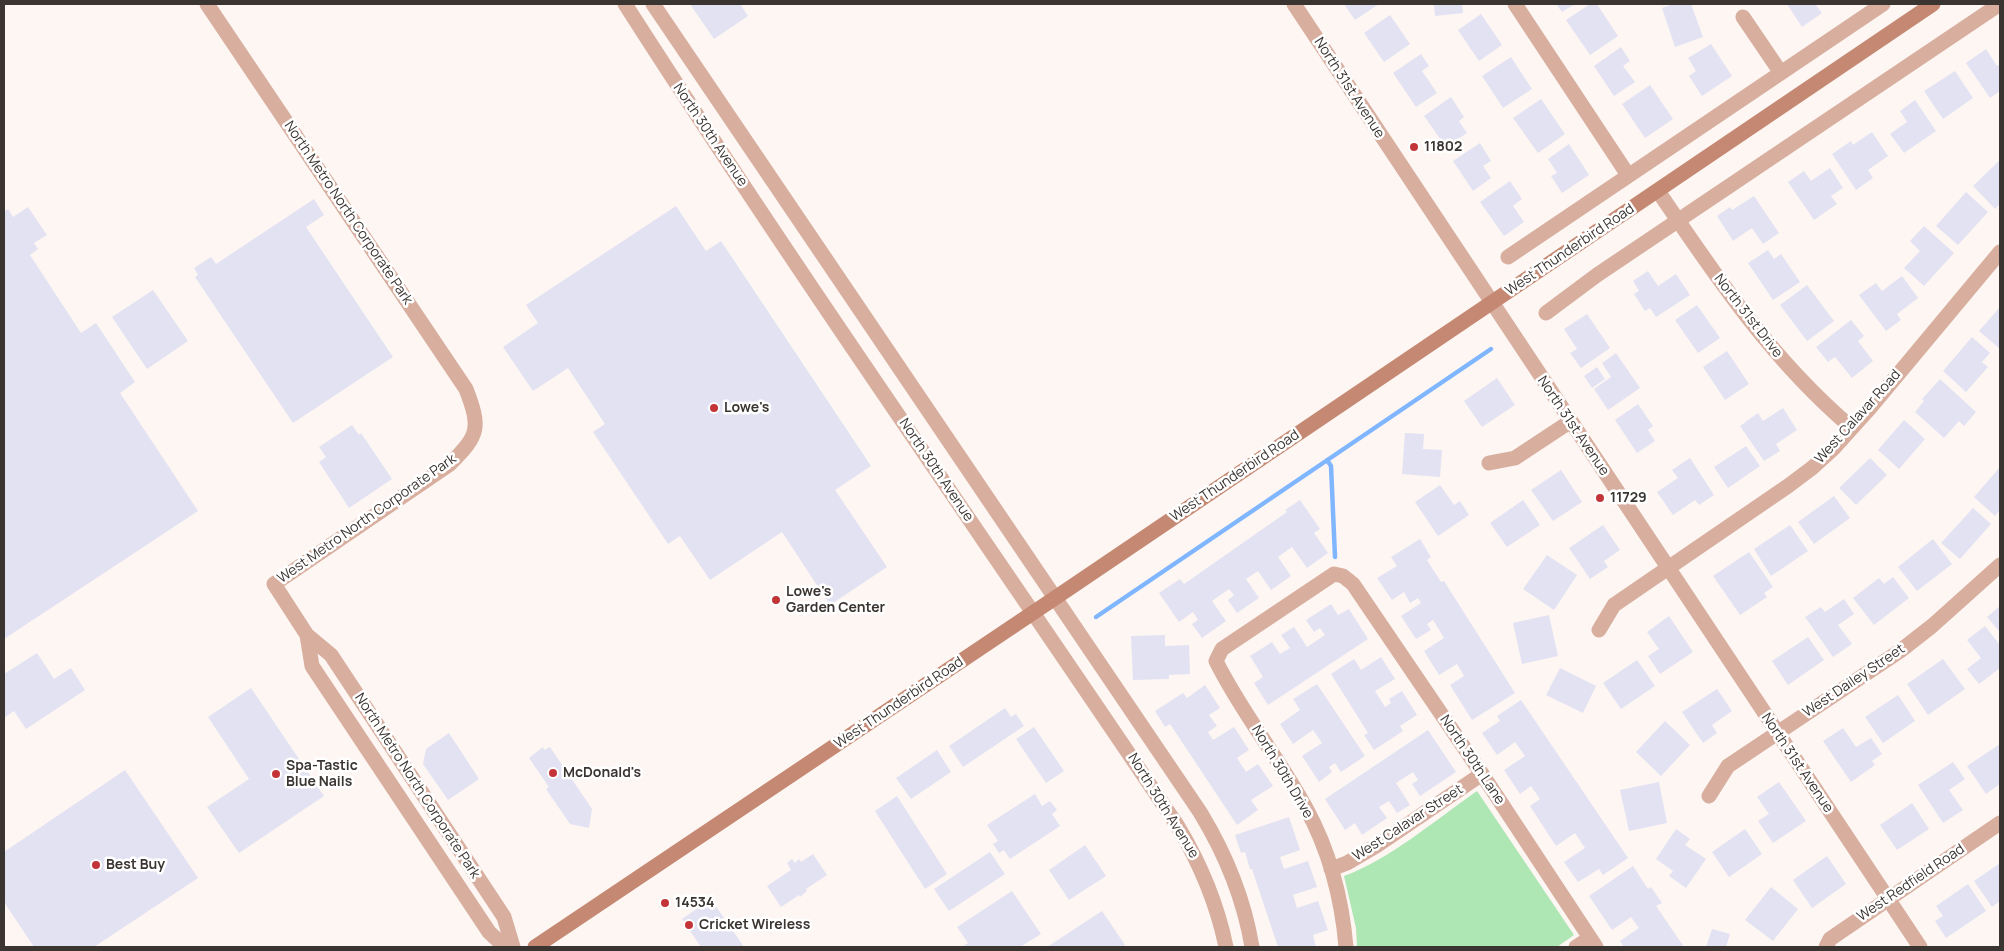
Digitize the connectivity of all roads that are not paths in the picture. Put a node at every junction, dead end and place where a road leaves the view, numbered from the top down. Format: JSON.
{"nodes":[{"id":1,"x":207,"y":4,"type":"edge"},
{"id":2,"x":625,"y":4,"type":"edge"},
{"id":3,"x":653,"y":4,"type":"edge"},
{"id":4,"x":1294,"y":4,"type":"edge"},
{"id":5,"x":1514,"y":4,"type":"edge"},
{"id":6,"x":1883,"y":4,"type":"edge"},
{"id":7,"x":1933,"y":4,"type":"edge"},
{"id":8,"x":2000,"y":4,"type":"edge"},
{"id":9,"x":1743,"y":17,"type":"dead end"},
{"id":10,"x":1781,"y":73,"type":"junction"},
{"id":11,"x":1628,"y":175,"type":"junction"},
{"id":12,"x":1658,"y":191,"type":"junction"},
{"id":13,"x":1678,"y":220,"type":"junction"},
{"id":14,"x":2000,"y":252,"type":"edge"},
{"id":15,"x":1508,"y":257,"type":"dead end"},
{"id":16,"x":1491,"y":303,"type":"junction"},
{"id":17,"x":1546,"y":313,"type":"dead end"},
{"id":18,"x":1571,"y":421,"type":"junction"},
{"id":19,"x":477,"y":428,"type":"joint"},
{"id":20,"x":1852,"y":428,"type":"junction"},
{"id":21,"x":1488,"y":463,"type":"dead end"},
{"id":22,"x":2000,"y":565,"type":"edge"},
{"id":23,"x":1667,"y":568,"type":"junction"},
{"id":24,"x":1343,"y":576,"type":"joint"},
{"id":25,"x":274,"y":584,"type":"joint"},
{"id":26,"x":1055,"y":598,"type":"junction"},
{"id":27,"x":1034,"y":613,"type":"junction"},
{"id":28,"x":1599,"y":630,"type":"dead end"},
{"id":29,"x":307,"y":635,"type":"junction"},
{"id":30,"x":1777,"y":733,"type":"junction"},
{"id":31,"x":1482,"y":774,"type":"junction"},
{"id":32,"x":1709,"y":796,"type":"dead end"},
{"id":33,"x":2000,"y":823,"type":"edge"},
{"id":34,"x":1331,"y":869,"type":"junction"},
{"id":35,"x":1888,"y":899,"type":"junction"},
{"id":36,"x":1593,"y":943,"type":"edge"},
{"id":37,"x":505,"y":947,"type":"edge"},
{"id":38,"x":514,"y":947,"type":"edge"},
{"id":39,"x":535,"y":947,"type":"edge"},
{"id":40,"x":1226,"y":947,"type":"edge"},
{"id":41,"x":1252,"y":947,"type":"edge"},
{"id":42,"x":1346,"y":947,"type":"edge"},
{"id":43,"x":1576,"y":947,"type":"edge"},
{"id":44,"x":1826,"y":947,"type":"edge"},
{"id":45,"x":1920,"y":947,"type":"edge"}],
"edges":[{"from":1,"to":19,"type":"street","name":"North Metro North Corporate Park"},
{"from":2,"to":27,"type":"street","name":"North 30th Avenue"},
{"from":3,"to":26,"type":"street","name":"North 30th Avenue"},
{"from":4,"to":16,"type":"street","name":"North 31st Avenue"},
{"from":5,"to":11,"type":"street"},
{"from":6,"to":10,"type":"street","name":"West Thunderbird Road"},
{"from":7,"to":12,"type":"main road","name":"West Thunderbird Road"},
{"from":8,"to":13,"type":"street"},
{"from":9,"to":10,"type":"street"},
{"from":10,"to":11,"type":"street","name":"West Thunderbird Road"},
{"from":11,"to":15,"type":"street","name":"West Thunderbird Road"},
{"from":12,"to":13,"type":"street","name":"North 31st Drive"},
{"from":12,"to":16,"type":"main road","name":"West Thunderbird Road"},
{"from":13,"to":17,"type":"street"},
{"from":13,"to":20,"type":"street","name":"North 31st Drive"},
{"from":14,"to":20,"type":"street","name":"West Calavar Road"},
{"from":16,"to":18,"type":"street","name":"North 31st Avenue"},
{"from":16,"to":26,"type":"main road","name":"West Thunderbird Road"},
{"from":18,"to":21,"type":"street"},
{"from":18,"to":23,"type":"street","name":"North 31st Avenue"},
{"from":19,"to":25,"type":"street","name":"West Metro North Corporate Park"},
{"from":20,"to":23,"type":"street","name":"West Calavar Road"},
{"from":22,"to":30,"type":"street","name":"West Dailey Street"},
{"from":23,"to":28,"type":"street","name":"West Calavar Road"},
{"from":23,"to":30,"type":"street","name":"North 31st Avenue"},
{"from":24,"to":31,"type":"street","name":"North 30th Lane"},
{"from":24,"to":34,"type":"street","name":"North 30th Drive"},
{"from":25,"to":29,"type":"street","name":"North Metro North Corporate Park"},
{"from":26,"to":27,"type":"main road","name":"West Thunderbird Road"},
{"from":26,"to":41,"type":"street","name":"North 30th Avenue"},
{"from":27,"to":39,"type":"main road","name":"West Thunderbird Road"},
{"from":27,"to":40,"type":"street","name":"North 30th Avenue"},
{"from":29,"to":37,"type":"street","name":"North Metro North Corporate Park"},
{"from":29,"to":38,"type":"street","name":"North Metro North Corporate Park"},
{"from":30,"to":32,"type":"street","name":"West Dailey Street"},
{"from":30,"to":35,"type":"street","name":"North 31st Avenue"},
{"from":31,"to":34,"type":"street","name":"West Calavar Street"},
{"from":31,"to":36,"type":"street","name":"North 30th Lane"},
{"from":33,"to":35,"type":"street","name":"West Redfield Road"},
{"from":34,"to":42,"type":"street","name":"North 30th Drive"},
{"from":35,"to":44,"type":"street","name":"West Redfield Road"},
{"from":35,"to":45,"type":"street","name":"North 31st Avenue"},
{"from":36,"to":43,"type":"street"}]}
